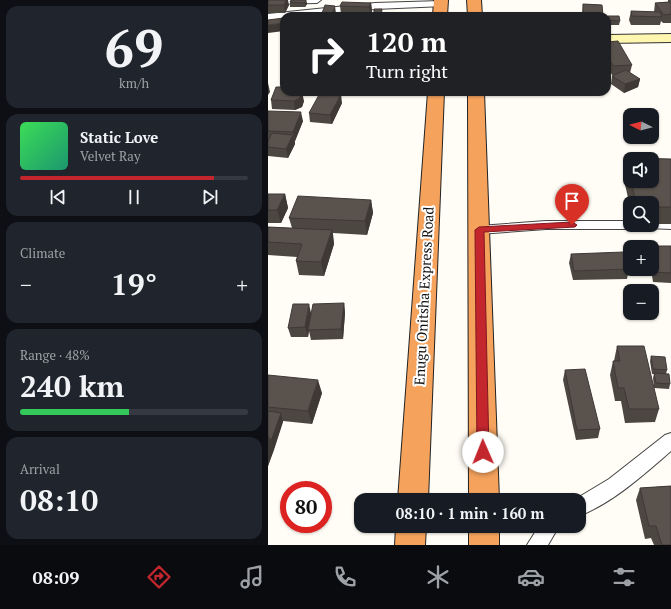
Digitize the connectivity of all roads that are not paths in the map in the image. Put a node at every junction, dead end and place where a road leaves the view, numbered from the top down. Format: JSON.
{"nodes":[{"id":1,"x":317,"y":0,"type":"edge"},
{"id":2,"x":474,"y":0,"type":"edge"},
{"id":3,"x":268,"y":1,"type":"edge"},
{"id":4,"x":377,"y":3,"type":"edge"},
{"id":5,"x":390,"y":6,"type":"junction"},
{"id":6,"x":441,"y":7,"type":"edge"},
{"id":7,"x":307,"y":12,"type":"edge"},
{"id":8,"x":389,"y":12,"type":"edge"},
{"id":9,"x":474,"y":12,"type":"edge"},
{"id":10,"x":280,"y":15,"type":"edge"},
{"id":11,"x":268,"y":17,"type":"edge"},
{"id":12,"x":671,"y":38,"type":"edge"},
{"id":13,"x":611,"y":39,"type":"edge"},
{"id":14,"x":436,"y":96,"type":"edge"},
{"id":15,"x":476,"y":96,"type":"edge"},
{"id":16,"x":623,"y":225,"type":"edge"},
{"id":17,"x":659,"y":225,"type":"edge"},
{"id":18,"x":671,"y":225,"type":"edge"},
{"id":19,"x":479,"y":230,"type":"junction"},
{"id":20,"x":671,"y":440,"type":"edge"},
{"id":21,"x":412,"y":493,"type":"edge"},
{"id":22,"x":484,"y":493,"type":"edge"},
{"id":23,"x":586,"y":504,"type":"edge"},
{"id":24,"x":411,"y":533,"type":"edge"},
{"id":25,"x":484,"y":533,"type":"edge"},
{"id":26,"x":546,"y":533,"type":"edge"},
{"id":27,"x":410,"y":545,"type":"edge"},
{"id":28,"x":484,"y":545,"type":"edge"},
{"id":29,"x":538,"y":545,"type":"edge"}],
"edges":[{"from":1,"to":3,"type":"street"},
{"from":2,"to":9,"type":"highway"},
{"from":4,"to":5,"type":"street"},
{"from":4,"to":7,"type":"street"},
{"from":5,"to":6,"type":"street"},
{"from":5,"to":8,"type":"street"},
{"from":10,"to":11,"type":"street"},
{"from":12,"to":13,"type":"main road"},
{"from":14,"to":21,"type":"highway","name":"Enugu Onitsha Express Road"},
{"from":15,"to":19,"type":"highway"},
{"from":16,"to":19,"type":"street"},
{"from":17,"to":18,"type":"street"},
{"from":19,"to":22,"type":"highway"},
{"from":20,"to":23,"type":"street"},
{"from":24,"to":27,"type":"highway"},
{"from":25,"to":28,"type":"highway"},
{"from":26,"to":29,"type":"street"}]}
